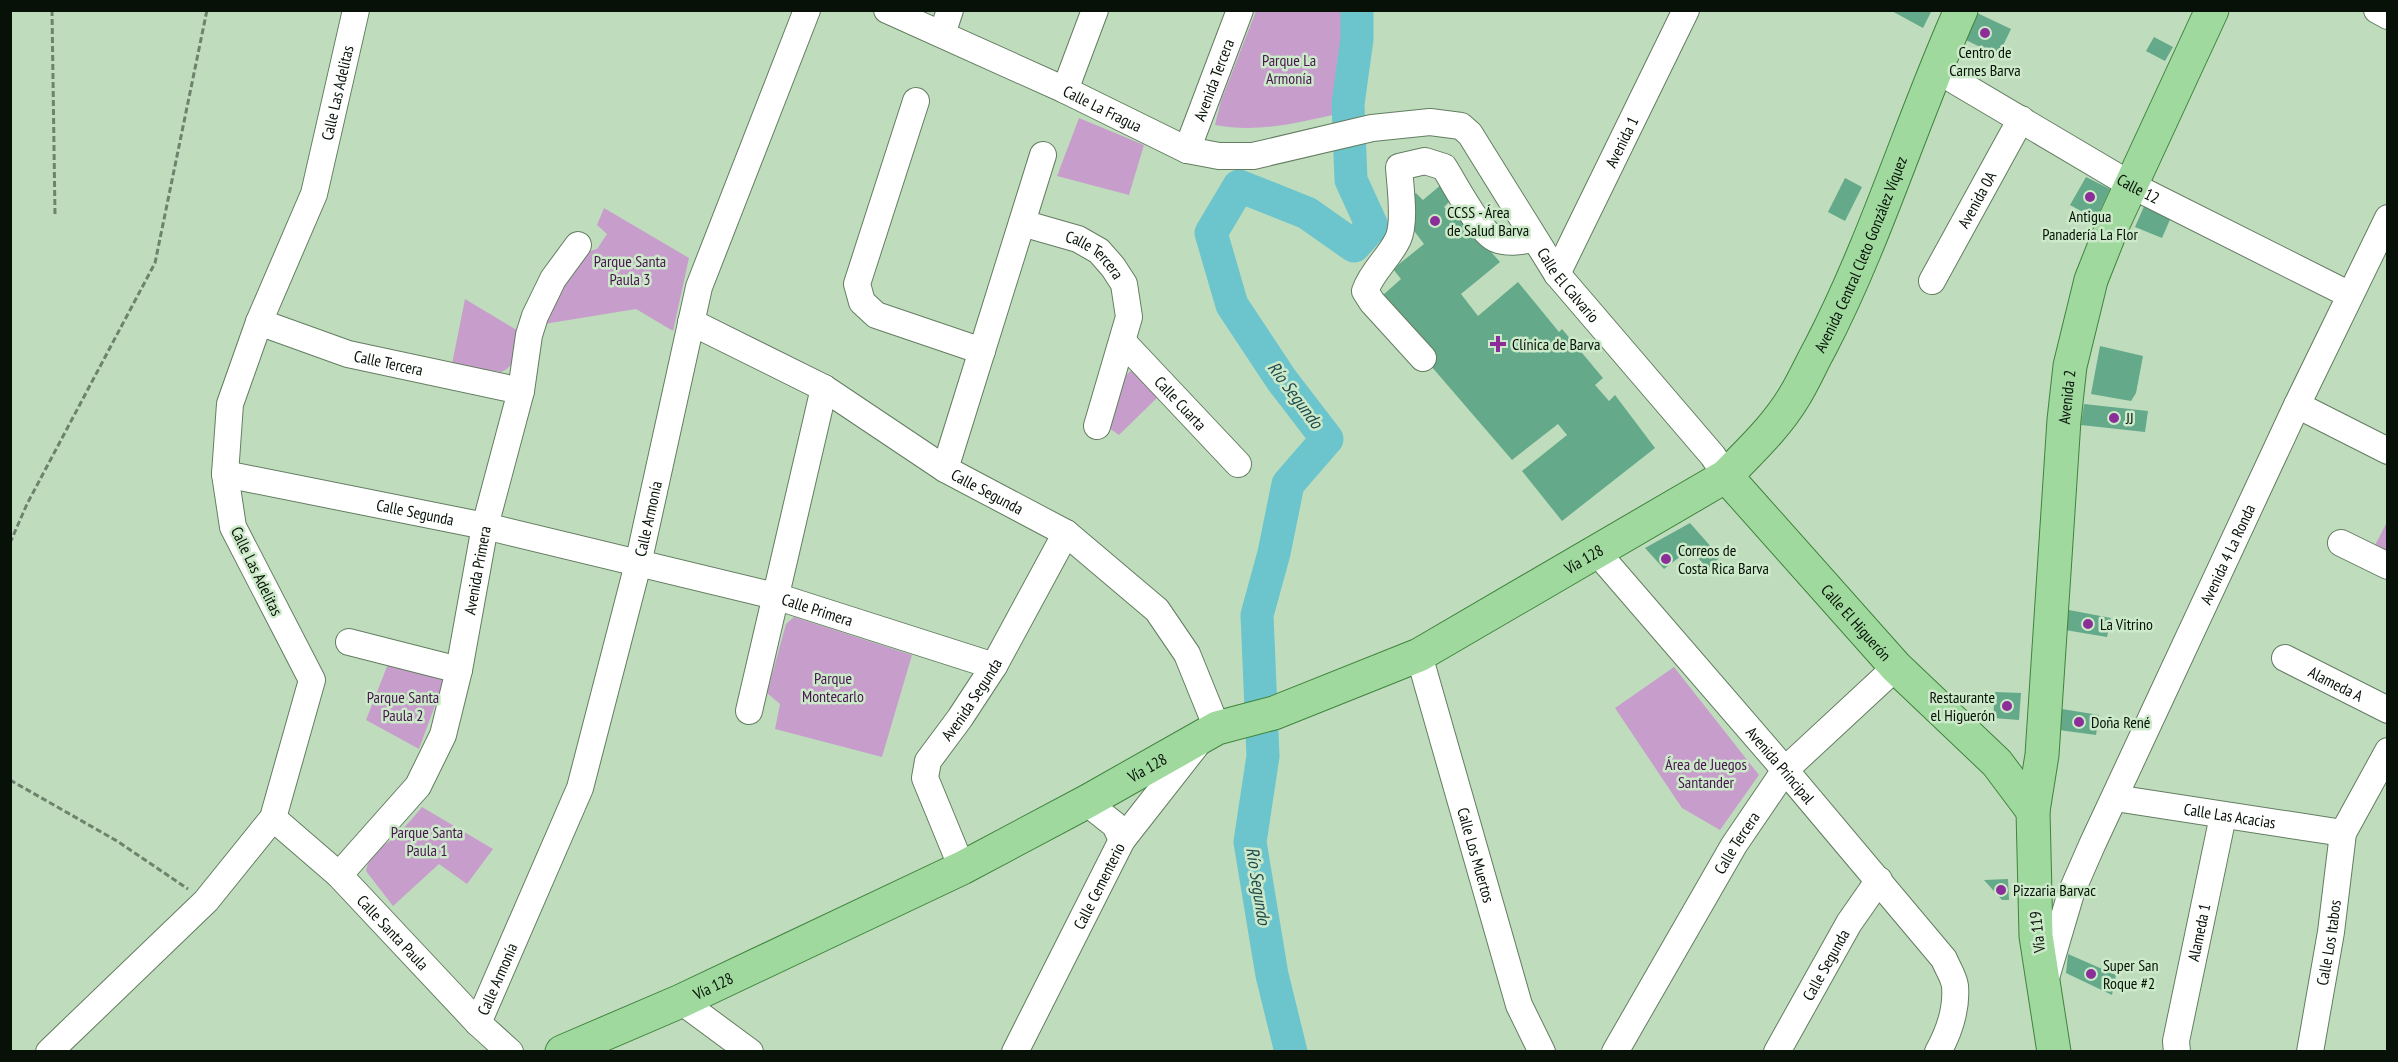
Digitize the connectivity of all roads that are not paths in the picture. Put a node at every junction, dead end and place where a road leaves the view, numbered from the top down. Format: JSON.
{"nodes":[{"id":1,"x":356,"y":10,"type":"edge"},
{"id":2,"x":807,"y":10,"type":"edge"},
{"id":3,"x":887,"y":10,"type":"edge"},
{"id":4,"x":1095,"y":10,"type":"edge"},
{"id":5,"x":1240,"y":10,"type":"edge"},
{"id":6,"x":1686,"y":10,"type":"edge"},
{"id":7,"x":1961,"y":10,"type":"edge"},
{"id":8,"x":2212,"y":10,"type":"edge"},
{"id":9,"x":2377,"y":10,"type":"edge"},
{"id":10,"x":2388,"y":16,"type":"edge"},
{"id":11,"x":946,"y":22,"type":"edge"},
{"id":12,"x":1935,"y":69,"type":"junction"},
{"id":13,"x":1065,"y":90,"type":"junction"},
{"id":14,"x":916,"y":101,"type":"dead end"},
{"id":15,"x":2020,"y":119,"type":"junction"},
{"id":16,"x":1372,"y":128,"type":"joint"},
{"id":17,"x":1187,"y":150,"type":"junction"},
{"id":18,"x":1043,"y":155,"type":"dead end"},
{"id":19,"x":2131,"y":185,"type":"junction"},
{"id":20,"x":1506,"y":192,"type":"junction"},
{"id":21,"x":1471,"y":211,"type":"junction"},
{"id":22,"x":2388,"y":218,"type":"edge"},
{"id":23,"x":1022,"y":223,"type":"junction"},
{"id":24,"x":1534,"y":239,"type":"junction"},
{"id":25,"x":578,"y":244,"type":"dead end"},
{"id":26,"x":1557,"y":274,"type":"junction"},
{"id":27,"x":1932,"y":281,"type":"dead end"},
{"id":28,"x":2350,"y":295,"type":"junction"},
{"id":29,"x":259,"y":322,"type":"junction"},
{"id":30,"x":691,"y":322,"type":"junction"},
{"id":31,"x":1123,"y":342,"type":"junction"},
{"id":32,"x":982,"y":351,"type":"junction"},
{"id":33,"x":1423,"y":358,"type":"dead end"},
{"id":34,"x":824,"y":388,"type":"junction"},
{"id":35,"x":521,"y":391,"type":"junction"},
{"id":36,"x":2297,"y":405,"type":"junction"},
{"id":37,"x":1097,"y":426,"type":"dead end"},
{"id":38,"x":2388,"y":451,"type":"edge"},
{"id":39,"x":1238,"y":464,"type":"dead end"},
{"id":40,"x":945,"y":469,"type":"junction"},
{"id":41,"x":225,"y":474,"type":"junction"},
{"id":42,"x":1726,"y":476,"type":"junction"},
{"id":43,"x":485,"y":526,"type":"junction"},
{"id":44,"x":1066,"y":533,"type":"junction"},
{"id":45,"x":2341,"y":543,"type":"dead end"},
{"id":46,"x":1595,"y":550,"type":"junction"},
{"id":47,"x":638,"y":564,"type":"junction"},
{"id":48,"x":2388,"y":566,"type":"edge"},
{"id":49,"x":775,"y":596,"type":"junction"},
{"id":50,"x":350,"y":642,"type":"dead end"},
{"id":51,"x":1419,"y":655,"type":"junction"},
{"id":52,"x":2285,"y":658,"type":"dead end"},
{"id":53,"x":994,"y":666,"type":"junction"},
{"id":54,"x":1896,"y":667,"type":"junction"},
{"id":55,"x":459,"y":670,"type":"junction"},
{"id":56,"x":2388,"y":710,"type":"edge"},
{"id":57,"x":748,"y":711,"type":"dead end"},
{"id":58,"x":1218,"y":729,"type":"junction"},
{"id":59,"x":2388,"y":750,"type":"edge"},
{"id":60,"x":2042,"y":755,"type":"junction"},
{"id":61,"x":1997,"y":763,"type":"junction"},
{"id":62,"x":1785,"y":770,"type":"junction"},
{"id":63,"x":2115,"y":798,"type":"junction"},
{"id":64,"x":1088,"y":801,"type":"junction"},
{"id":65,"x":2033,"y":811,"type":"junction"},
{"id":66,"x":2223,"y":816,"type":"junction"},
{"id":67,"x":273,"y":818,"type":"junction"},
{"id":68,"x":2343,"y":833,"type":"junction"},
{"id":69,"x":1122,"y":840,"type":"junction"},
{"id":70,"x":962,"y":868,"type":"junction"},
{"id":71,"x":339,"y":875,"type":"junction"},
{"id":72,"x":1879,"y":880,"type":"junction"},
{"id":73,"x":2034,"y":893,"type":"junction"},
{"id":74,"x":2071,"y":893,"type":"junction"},
{"id":75,"x":2044,"y":986,"type":"junction"},
{"id":76,"x":681,"y":1001,"type":"junction"},
{"id":77,"x":478,"y":1023,"type":"junction"},
{"id":78,"x":49,"y":1052,"type":"edge"},
{"id":79,"x":510,"y":1052,"type":"edge"},
{"id":80,"x":562,"y":1052,"type":"edge"},
{"id":81,"x":750,"y":1052,"type":"edge"},
{"id":82,"x":1015,"y":1052,"type":"edge"},
{"id":83,"x":1542,"y":1052,"type":"edge"},
{"id":84,"x":1615,"y":1052,"type":"edge"},
{"id":85,"x":1777,"y":1052,"type":"edge"},
{"id":86,"x":1938,"y":1052,"type":"edge"},
{"id":87,"x":2054,"y":1052,"type":"edge"},
{"id":88,"x":2177,"y":1052,"type":"edge"},
{"id":89,"x":2310,"y":1052,"type":"edge"}],
"edges":[{"from":1,"to":29,"type":"street","name":"Calle Las Adelitas"},
{"from":2,"to":30,"type":"street","name":"Calle Armonía"},
{"from":3,"to":11,"type":"street","name":"Calle La Fragua"},
{"from":4,"to":13,"type":"street"},
{"from":5,"to":17,"type":"street","name":"Avenida Tercera"},
{"from":6,"to":26,"type":"street","name":"Avenida 1"},
{"from":7,"to":12,"type":"main road","name":"Avenida Central Cleto González Víquez"},
{"from":8,"to":19,"type":"main road","name":"Avenida 2"},
{"from":9,"to":10,"type":"street"},
{"from":11,"to":13,"type":"street","name":"Calle La Fragua"},
{"from":12,"to":15,"type":"street","name":"Calle 12"},
{"from":12,"to":42,"type":"main road","name":"Avenida Central Cleto González Víquez"},
{"from":13,"to":17,"type":"street","name":"Calle La Fragua"},
{"from":14,"to":32,"type":"street"},
{"from":15,"to":19,"type":"street","name":"Calle 12"},
{"from":15,"to":27,"type":"street","name":"Avenida 0A"},
{"from":16,"to":17,"type":"street","name":"Calle La Fragua"},
{"from":16,"to":20,"type":"street","name":"Calle El Calvario"},
{"from":18,"to":23,"type":"street"},
{"from":19,"to":28,"type":"street","name":"Calle 12"},
{"from":19,"to":60,"type":"main road","name":"Avenida 2"},
{"from":20,"to":21,"type":"street"},
{"from":20,"to":24,"type":"street","name":"Calle El Calvario"},
{"from":21,"to":24,"type":"street"},
{"from":21,"to":33,"type":"street"},
{"from":22,"to":28,"type":"street","name":"Avenida 4 La Ronda"},
{"from":23,"to":31,"type":"street","name":"Calle Tercera"},
{"from":23,"to":32,"type":"street"},
{"from":24,"to":26,"type":"street","name":"Calle El Calvario"},
{"from":25,"to":35,"type":"street","name":"Avenida Primera"},
{"from":26,"to":42,"type":"street","name":"Calle El Calvario"},
{"from":28,"to":36,"type":"street","name":"Avenida 4 La Ronda"},
{"from":29,"to":35,"type":"street","name":"Calle Tercera"},
{"from":29,"to":41,"type":"street","name":"Calle Las Adelitas"},
{"from":30,"to":34,"type":"street","name":"Calle Segunda"},
{"from":30,"to":47,"type":"street","name":"Calle Armonía"},
{"from":31,"to":37,"type":"street","name":"Calle Tercera"},
{"from":31,"to":39,"type":"street","name":"Calle Cuarta"},
{"from":32,"to":40,"type":"street"},
{"from":34,"to":40,"type":"street","name":"Calle Segunda"},
{"from":34,"to":49,"type":"street"},
{"from":35,"to":43,"type":"street","name":"Avenida Primera"},
{"from":36,"to":38,"type":"street"},
{"from":36,"to":63,"type":"street","name":"Avenida 4 La Ronda"},
{"from":40,"to":44,"type":"street","name":"Calle Segunda"},
{"from":41,"to":43,"type":"street","name":"Calle Segunda"},
{"from":41,"to":67,"type":"street","name":"Calle Las Adelitas"},
{"from":42,"to":46,"type":"main road","name":"Vía 128"},
{"from":42,"to":54,"type":"main road","name":"Calle El Higuerón"},
{"from":43,"to":47,"type":"street","name":"Calle Segunda"},
{"from":43,"to":55,"type":"street","name":"Avenida Primera"},
{"from":44,"to":53,"type":"street","name":"Avenida Segunda"},
{"from":44,"to":58,"type":"street","name":"Calle Segunda"},
{"from":45,"to":48,"type":"street"},
{"from":46,"to":51,"type":"main road","name":"Vía 128"},
{"from":46,"to":62,"type":"street","name":"Avenida Principal"},
{"from":47,"to":49,"type":"street","name":"Calle Primera"},
{"from":47,"to":77,"type":"street","name":"Calle Armonía"},
{"from":49,"to":53,"type":"street","name":"Calle Primera"},
{"from":49,"to":57,"type":"street"},
{"from":50,"to":55,"type":"street"},
{"from":51,"to":58,"type":"main road","name":"Vía 128"},
{"from":51,"to":83,"type":"street","name":"Calle Los Muertos"},
{"from":52,"to":56,"type":"street","name":"Alameda A"},
{"from":53,"to":70,"type":"street","name":"Avenida Segunda"},
{"from":54,"to":61,"type":"main road","name":"Calle El Higuerón"},
{"from":54,"to":62,"type":"street","name":"Calle Tercera"},
{"from":55,"to":71,"type":"street","name":"Avenida Primera"},
{"from":58,"to":64,"type":"main road","name":"Vía 128"},
{"from":58,"to":69,"type":"street","name":"Calle Cementerio"},
{"from":59,"to":68,"type":"street"},
{"from":60,"to":61,"type":"main road","name":"Calle El Higuerón"},
{"from":60,"to":65,"type":"main road","name":"Avenida 2"},
{"from":61,"to":65,"type":"main road","name":"Calle El Higuerón"},
{"from":62,"to":72,"type":"street","name":"Avenida Principal"},
{"from":62,"to":84,"type":"street","name":"Calle Tercera"},
{"from":63,"to":66,"type":"street","name":"Calle Las Acacias"},
{"from":63,"to":74,"type":"street","name":"Avenida 4 La Ronda"},
{"from":64,"to":69,"type":"street"},
{"from":64,"to":70,"type":"main road","name":"Vía 128"},
{"from":65,"to":73,"type":"main road","name":"Vía 119"},
{"from":66,"to":68,"type":"street","name":"Calle Las Acacias"},
{"from":66,"to":88,"type":"street","name":"Alameda 1"},
{"from":67,"to":71,"type":"street","name":"Calle Santa Paula"},
{"from":67,"to":78,"type":"street","name":"Calle Las Adelitas"},
{"from":68,"to":89,"type":"street","name":"Calle Los Itabos"},
{"from":69,"to":82,"type":"street","name":"Calle Cementerio"},
{"from":70,"to":76,"type":"main road","name":"Vía 128"},
{"from":71,"to":77,"type":"street","name":"Calle Santa Paula"},
{"from":72,"to":85,"type":"street","name":"Calle Segunda"},
{"from":72,"to":86,"type":"street","name":"Avenida Principal"},
{"from":73,"to":74,"type":"street"},
{"from":73,"to":75,"type":"main road","name":"Vía 119"},
{"from":74,"to":75,"type":"street","name":"Avenida 4 La Ronda"},
{"from":75,"to":87,"type":"main road","name":"Vía 119"},
{"from":76,"to":80,"type":"main road","name":"Vía 128"},
{"from":76,"to":81,"type":"street"},
{"from":77,"to":79,"type":"street","name":"Calle Santa Paula"}]}
